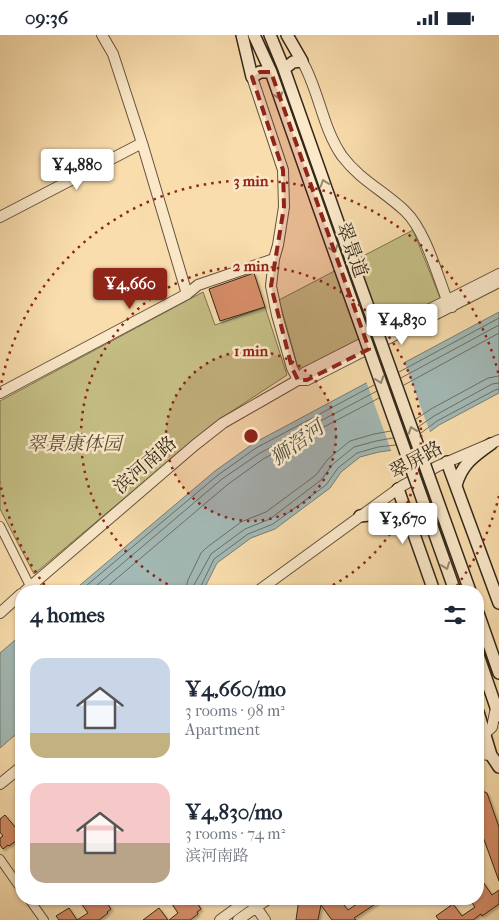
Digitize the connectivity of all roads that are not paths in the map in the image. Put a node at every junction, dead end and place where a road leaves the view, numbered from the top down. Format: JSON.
{"nodes":[{"id":1,"x":102,"y":35,"type":"edge"},
{"id":2,"x":242,"y":35,"type":"edge"},
{"id":3,"x":254,"y":35,"type":"edge"},
{"id":4,"x":270,"y":35,"type":"edge"},
{"id":5,"x":287,"y":35,"type":"edge"},
{"id":6,"x":302,"y":61,"type":"junction"},
{"id":7,"x":284,"y":69,"type":"junction"},
{"id":8,"x":271,"y":72,"type":"junction"},
{"id":9,"x":252,"y":77,"type":"junction"},
{"id":10,"x":142,"y":143,"type":"junction"},
{"id":11,"x":0,"y":217,"type":"edge"},
{"id":12,"x":274,"y":259,"type":"junction"},
{"id":13,"x":499,"y":274,"type":"edge"},
{"id":14,"x":499,"y":282,"type":"edge"},
{"id":15,"x":187,"y":294,"type":"junction"},
{"id":16,"x":449,"y":303,"type":"junction"},
{"id":17,"x":298,"y":380,"type":"junction"},
{"id":18,"x":0,"y":393,"type":"edge"},
{"id":19,"x":495,"y":442,"type":"edge"},
{"id":20,"x":447,"y":462,"type":"junction"},
{"id":21,"x":456,"y":486,"type":"junction"},
{"id":22,"x":398,"y":489,"type":"junction"},
{"id":23,"x":360,"y":516,"type":"junction"},
{"id":24,"x":410,"y":524,"type":"junction"},
{"id":25,"x":0,"y":527,"type":"edge"},
{"id":26,"x":26,"y":585,"type":"edge"},
{"id":27,"x":33,"y":585,"type":"edge"},
{"id":28,"x":266,"y":585,"type":"edge"},
{"id":29,"x":432,"y":585,"type":"edge"},
{"id":30,"x":453,"y":585,"type":"edge"},
{"id":31,"x":468,"y":585,"type":"edge"},
{"id":32,"x":15,"y":599,"type":"edge"},
{"id":33,"x":499,"y":603,"type":"edge"},
{"id":34,"x":0,"y":613,"type":"edge"},
{"id":35,"x":484,"y":630,"type":"edge"},
{"id":36,"x":484,"y":672,"type":"edge"},
{"id":37,"x":499,"y":673,"type":"edge"},
{"id":38,"x":498,"y":712,"type":"edge"},
{"id":39,"x":484,"y":734,"type":"edge"},
{"id":40,"x":484,"y":742,"type":"edge"},
{"id":41,"x":484,"y":754,"type":"edge"},
{"id":42,"x":492,"y":755,"type":"junction"},
{"id":43,"x":499,"y":767,"type":"edge"},
{"id":44,"x":15,"y":772,"type":"edge"},
{"id":45,"x":0,"y":784,"type":"edge"},
{"id":46,"x":0,"y":859,"type":"edge"},
{"id":47,"x":15,"y":880,"type":"edge"},
{"id":48,"x":33,"y":905,"type":"edge"},
{"id":49,"x":247,"y":905,"type":"edge"},
{"id":50,"x":250,"y":905,"type":"edge"},
{"id":51,"x":254,"y":905,"type":"edge"},
{"id":52,"x":44,"y":920,"type":"edge"},
{"id":53,"x":220,"y":920,"type":"edge"},
{"id":54,"x":238,"y":920,"type":"edge"},
{"id":55,"x":265,"y":920,"type":"edge"}],
"edges":[{"from":1,"to":10,"type":"street"},
{"from":2,"to":9,"type":"main road"},
{"from":3,"to":8,"type":"main road","name":"翠景道"},
{"from":4,"to":7,"type":"main road"},
{"from":5,"to":6,"type":"main road"},
{"from":6,"to":7,"type":"main road"},
{"from":6,"to":16,"type":"street"},
{"from":31,"to":7,"type":"main road","one_way":true,"bridge":true},
{"from":8,"to":9,"type":"main road"},
{"from":8,"to":30,"type":"main road","name":"翠景道","one_way":true,"bridge":true},
{"from":9,"to":12,"type":"street"},
{"from":10,"to":11,"type":"street"},
{"from":10,"to":15,"type":"street"},
{"from":12,"to":15,"type":"street"},
{"from":12,"to":17,"type":"street"},
{"from":13,"to":16,"type":"street","name":"滨河南路"},
{"from":14,"to":16,"type":"street","name":"滨河南路"},
{"from":15,"to":18,"type":"street"},
{"from":16,"to":17,"type":"street","name":"滨河南路"},
{"from":17,"to":27,"type":"street","name":"滨河南路"},
{"from":19,"to":20,"type":"street","name":"翠屏路"},
{"from":19,"to":21,"type":"main road"},
{"from":20,"to":21,"type":"main road"},
{"from":20,"to":22,"type":"street","name":"翠屏路"},
{"from":21,"to":33,"type":"main road"},
{"from":22,"to":23,"type":"street","name":"翠屏路"},
{"from":22,"to":24,"type":"main road"},
{"from":23,"to":24,"type":"main road"},
{"from":23,"to":28,"type":"street","name":"翠屏路"},
{"from":24,"to":29,"type":"main road"},
{"from":25,"to":26,"type":"street"},
{"from":32,"to":34,"type":"street"},
{"from":35,"to":37,"type":"main road"},
{"from":36,"to":38,"type":"main road"},
{"from":38,"to":39,"type":"street"},
{"from":40,"to":42,"type":"main road"},
{"from":41,"to":42,"type":"street"},
{"from":42,"to":43,"type":"main road"},
{"from":44,"to":45,"type":"street"},
{"from":46,"to":47,"type":"street"},
{"from":48,"to":52,"type":"street"},
{"from":49,"to":53,"type":"street"},
{"from":50,"to":54,"type":"street"},
{"from":51,"to":55,"type":"street"}]}
